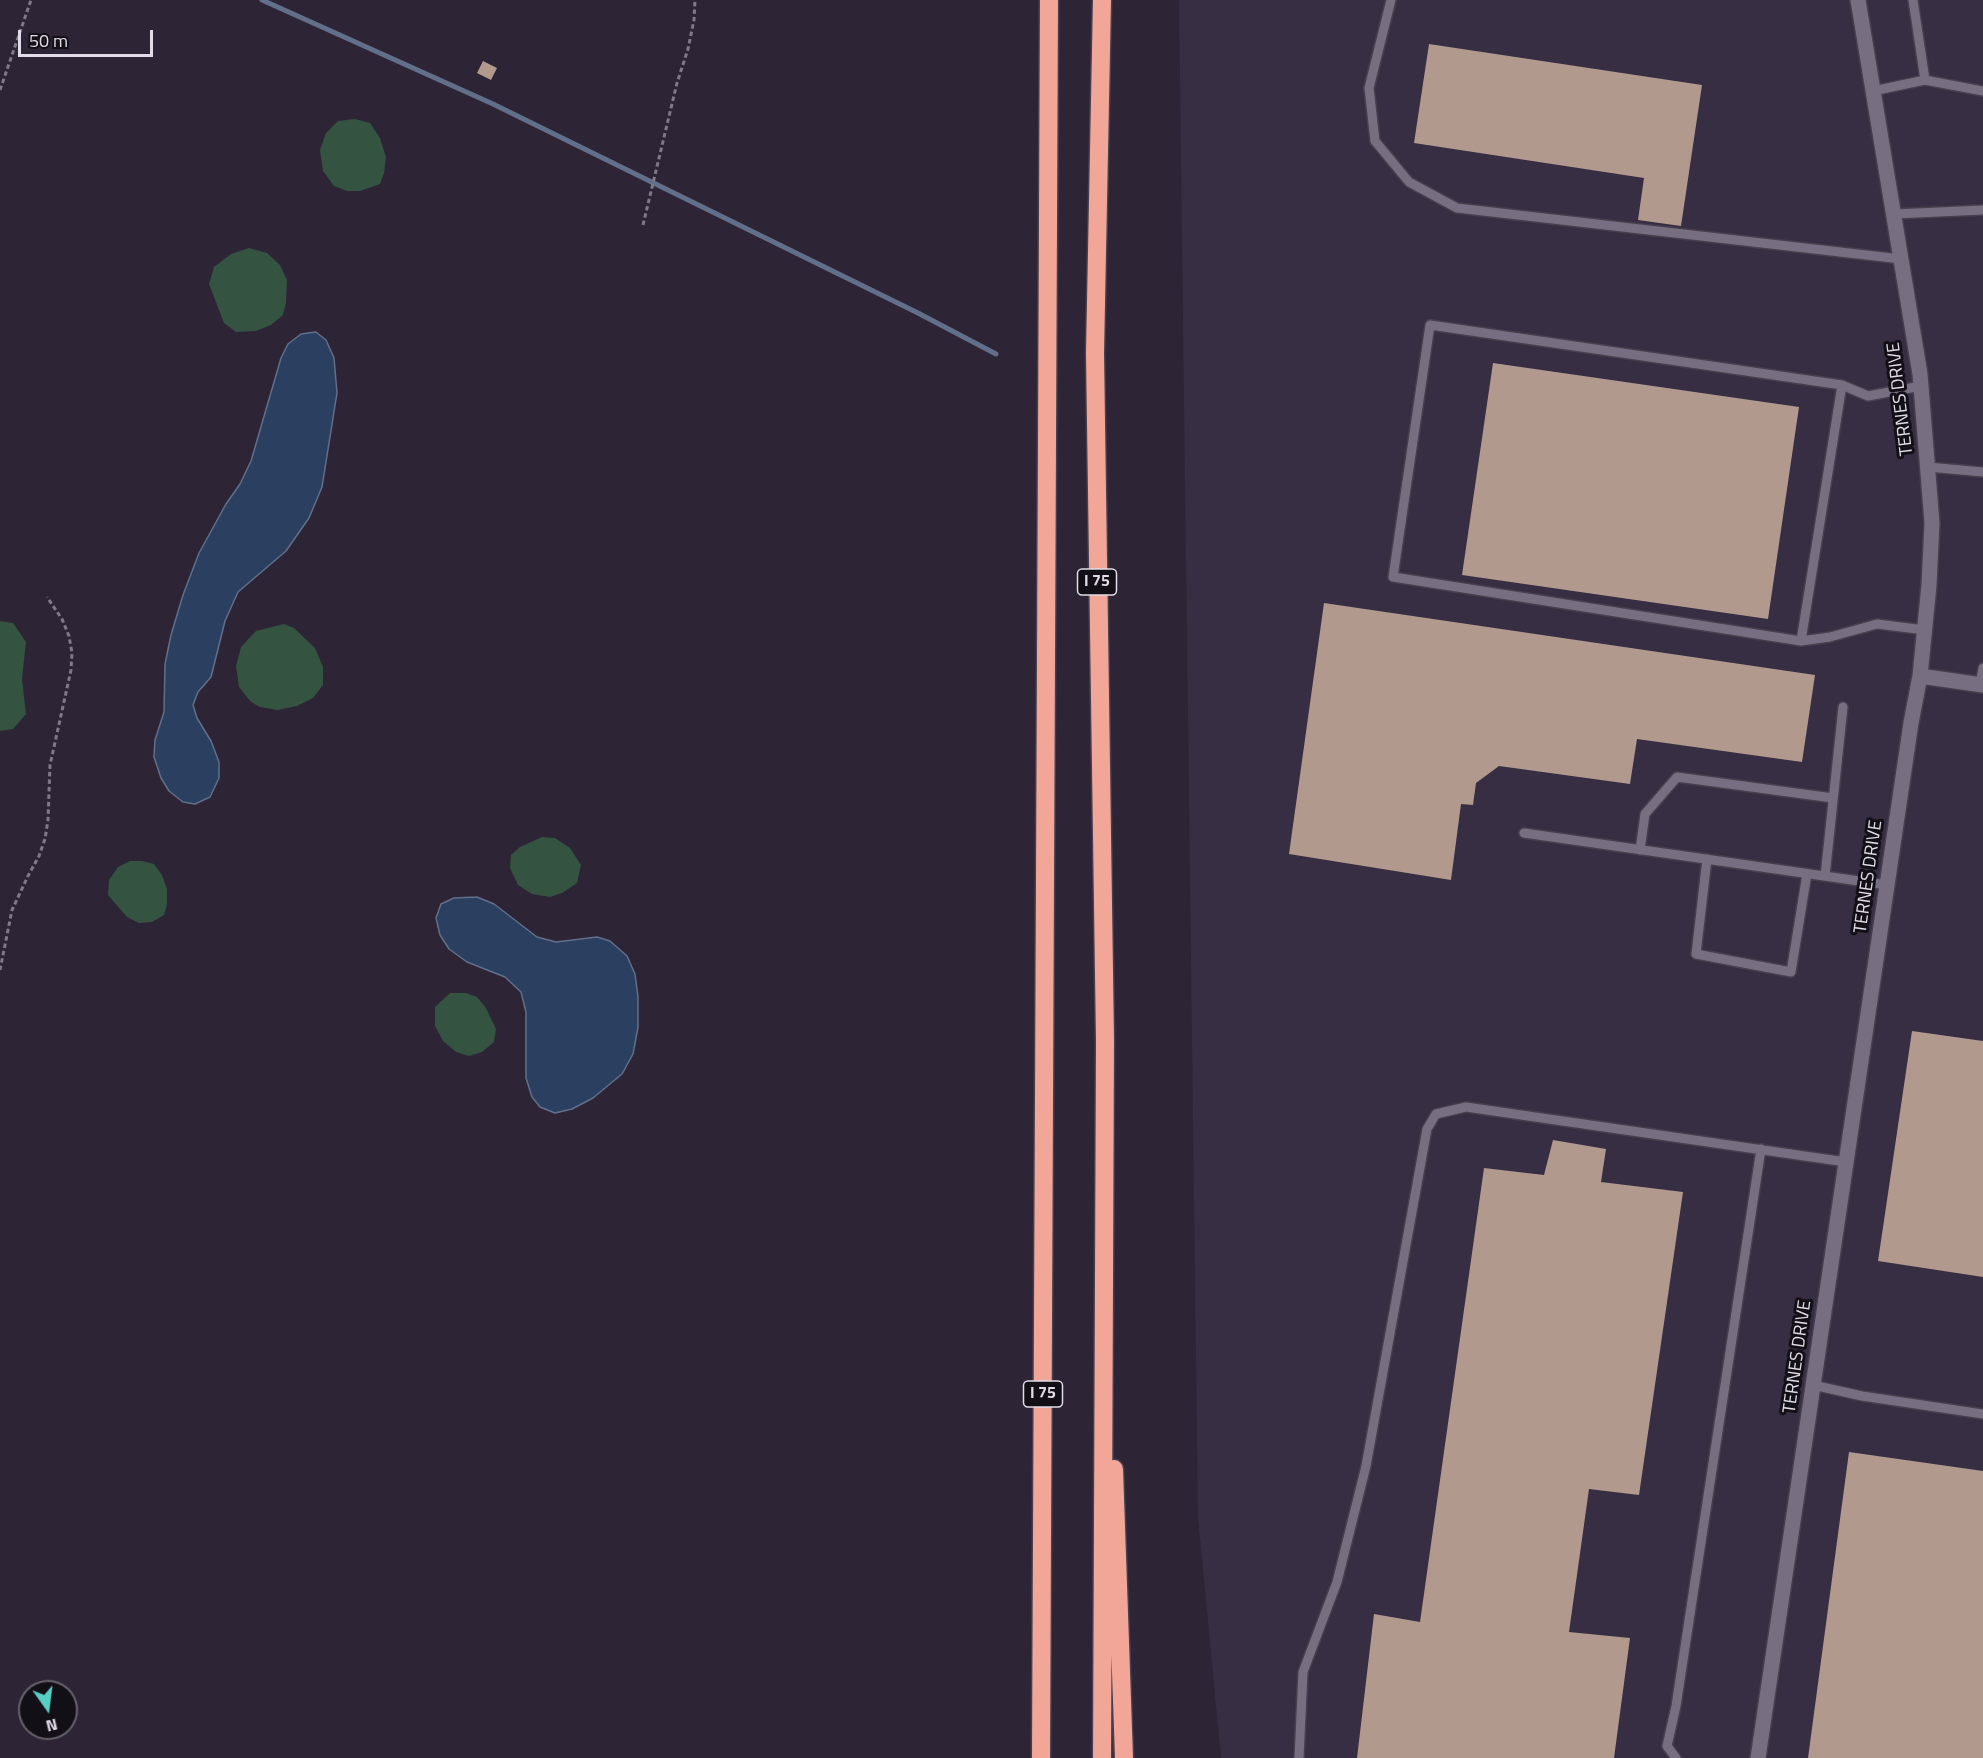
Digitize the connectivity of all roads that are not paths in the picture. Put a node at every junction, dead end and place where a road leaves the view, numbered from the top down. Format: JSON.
{"nodes":[{"id":1,"x":1049,"y":0,"type":"edge"},
{"id":2,"x":1102,"y":0,"type":"edge"},
{"id":3,"x":1391,"y":0,"type":"edge"},
{"id":4,"x":1858,"y":0,"type":"edge"},
{"id":5,"x":1913,"y":0,"type":"edge"},
{"id":6,"x":1925,"y":80,"type":"junction"},
{"id":7,"x":1874,"y":91,"type":"junction"},
{"id":8,"x":1983,"y":92,"type":"edge"},
{"id":9,"x":1983,"y":210,"type":"edge"},
{"id":10,"x":1894,"y":214,"type":"junction"},
{"id":11,"x":1901,"y":260,"type":"junction"},
{"id":12,"x":1842,"y":386,"type":"junction"},
{"id":13,"x":1921,"y":386,"type":"junction"},
{"id":14,"x":1929,"y":467,"type":"junction"},
{"id":15,"x":1983,"y":472,"type":"edge"},
{"id":16,"x":1924,"y":630,"type":"junction"},
{"id":17,"x":1801,"y":641,"type":"junction"},
{"id":18,"x":1983,"y":669,"type":"edge"},
{"id":19,"x":1920,"y":676,"type":"junction"},
{"id":20,"x":1982,"y":685,"type":"edge"},
{"id":21,"x":1844,"y":707,"type":"dead end"},
{"id":22,"x":1833,"y":798,"type":"junction"},
{"id":23,"x":1524,"y":833,"type":"dead end"},
{"id":24,"x":1640,"y":850,"type":"junction"},
{"id":25,"x":1707,"y":859,"type":"junction"},
{"id":26,"x":1807,"y":874,"type":"junction"},
{"id":27,"x":1824,"y":876,"type":"junction"},
{"id":28,"x":1887,"y":885,"type":"junction"},
{"id":29,"x":1761,"y":1149,"type":"junction"},
{"id":30,"x":1846,"y":1162,"type":"junction"},
{"id":31,"x":1814,"y":1385,"type":"junction"},
{"id":32,"x":1983,"y":1414,"type":"edge"},
{"id":33,"x":1104,"y":1421,"type":"junction"},
{"id":34,"x":1040,"y":1758,"type":"edge"},
{"id":35,"x":1102,"y":1758,"type":"edge"},
{"id":36,"x":1124,"y":1758,"type":"edge"},
{"id":37,"x":1299,"y":1758,"type":"edge"},
{"id":38,"x":1676,"y":1758,"type":"edge"},
{"id":39,"x":1758,"y":1758,"type":"edge"}],
"edges":[{"from":1,"to":34,"type":"highway","number":"I 75"},
{"from":2,"to":33,"type":"highway","number":"I 75"},
{"from":3,"to":11,"type":"lane"},
{"from":4,"to":7,"type":"street","name":"TERNES DRIVE"},
{"from":5,"to":6,"type":"lane"},
{"from":6,"to":7,"type":"lane"},
{"from":6,"to":8,"type":"lane"},
{"from":7,"to":10,"type":"street","name":"TERNES DRIVE"},
{"from":9,"to":10,"type":"lane"},
{"from":10,"to":11,"type":"street","name":"TERNES DRIVE"},
{"from":11,"to":13,"type":"street","name":"TERNES DRIVE"},
{"from":12,"to":13,"type":"lane"},
{"from":12,"to":17,"type":"lane"},
{"from":12,"to":17,"type":"lane"},
{"from":13,"to":14,"type":"street","name":"TERNES DRIVE"},
{"from":14,"to":15,"type":"lane"},
{"from":14,"to":16,"type":"street","name":"TERNES DRIVE"},
{"from":16,"to":17,"type":"lane"},
{"from":16,"to":19,"type":"street","name":"TERNES DRIVE"},
{"from":18,"to":20,"type":"lane"},
{"from":19,"to":20,"type":"street"},
{"from":19,"to":28,"type":"street","name":"TERNES DRIVE"},
{"from":21,"to":22,"type":"lane"},
{"from":22,"to":24,"type":"lane"},
{"from":22,"to":27,"type":"lane"},
{"from":23,"to":24,"type":"lane"},
{"from":24,"to":25,"type":"lane"},
{"from":25,"to":26,"type":"lane"},
{"from":25,"to":26,"type":"lane"},
{"from":26,"to":27,"type":"lane"},
{"from":27,"to":28,"type":"lane"},
{"from":28,"to":30,"type":"street","name":"TERNES DRIVE"},
{"from":29,"to":30,"type":"lane"},
{"from":29,"to":37,"type":"lane"},
{"from":29,"to":38,"type":"lane"},
{"from":30,"to":31,"type":"street","name":"TERNES DRIVE"},
{"from":31,"to":32,"type":"lane"},
{"from":31,"to":39,"type":"street","name":"TERNES DRIVE"},
{"from":33,"to":35,"type":"highway","number":"I 75"},
{"from":33,"to":36,"type":"highway"}]}
